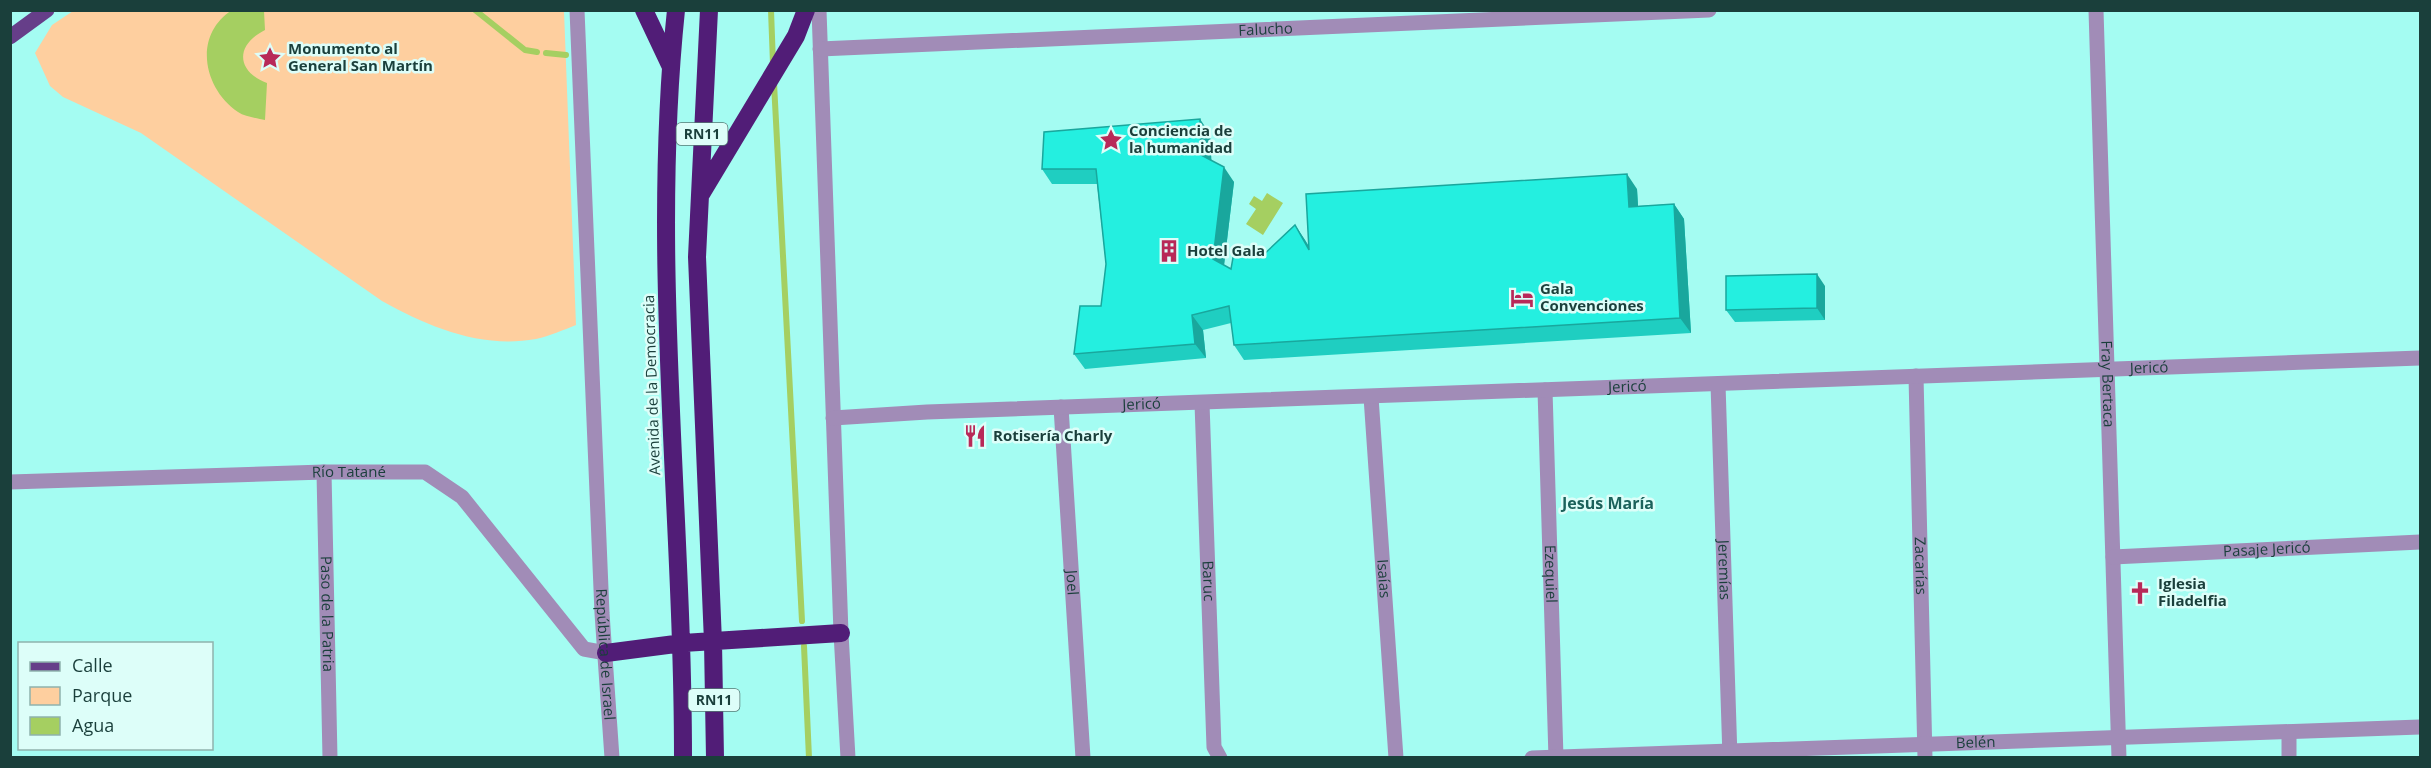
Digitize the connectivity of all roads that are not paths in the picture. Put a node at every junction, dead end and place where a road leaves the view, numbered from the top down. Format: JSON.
{"nodes":[{"id":1,"x":47,"y":10,"type":"edge"},
{"id":2,"x":577,"y":10,"type":"edge"},
{"id":3,"x":644,"y":10,"type":"edge"},
{"id":4,"x":676,"y":10,"type":"edge"},
{"id":5,"x":709,"y":10,"type":"edge"},
{"id":6,"x":806,"y":10,"type":"edge"},
{"id":7,"x":819,"y":10,"type":"edge"},
{"id":8,"x":1709,"y":10,"type":"edge"},
{"id":9,"x":2096,"y":10,"type":"edge"},
{"id":10,"x":10,"y":37,"type":"edge"},
{"id":11,"x":820,"y":48,"type":"junction"},
{"id":12,"x":670,"y":65,"type":"junction"},
{"id":13,"x":698,"y":198,"type":"junction"},
{"id":14,"x":2421,"y":358,"type":"edge"},
{"id":15,"x":2106,"y":371,"type":"junction"},
{"id":16,"x":1916,"y":376,"type":"junction"},
{"id":17,"x":1718,"y":384,"type":"junction"},
{"id":18,"x":1545,"y":390,"type":"junction"},
{"id":19,"x":1371,"y":397,"type":"junction"},
{"id":20,"x":1202,"y":403,"type":"junction"},
{"id":21,"x":1061,"y":407,"type":"junction"},
{"id":22,"x":833,"y":418,"type":"junction"},
{"id":23,"x":324,"y":472,"type":"junction"},
{"id":24,"x":10,"y":482,"type":"edge"},
{"id":25,"x":2421,"y":542,"type":"edge"},
{"id":26,"x":2113,"y":557,"type":"junction"},
{"id":27,"x":841,"y":633,"type":"junction"},
{"id":28,"x":713,"y":642,"type":"junction"},
{"id":29,"x":683,"y":643,"type":"junction"},
{"id":30,"x":606,"y":653,"type":"junction"},
{"id":31,"x":2421,"y":727,"type":"edge"},
{"id":32,"x":2289,"y":732,"type":"junction"},
{"id":33,"x":2119,"y":738,"type":"junction"},
{"id":34,"x":1925,"y":750,"type":"edge"},
{"id":35,"x":1730,"y":754,"type":"edge"},
{"id":36,"x":1556,"y":757,"type":"edge"},
{"id":37,"x":330,"y":758,"type":"edge"},
{"id":38,"x":612,"y":758,"type":"edge"},
{"id":39,"x":683,"y":758,"type":"edge"},
{"id":40,"x":716,"y":758,"type":"edge"},
{"id":41,"x":848,"y":758,"type":"edge"},
{"id":42,"x":1083,"y":758,"type":"edge"},
{"id":43,"x":1220,"y":758,"type":"edge"},
{"id":44,"x":1396,"y":758,"type":"edge"},
{"id":45,"x":1532,"y":758,"type":"edge"},
{"id":46,"x":2119,"y":758,"type":"edge"},
{"id":47,"x":2289,"y":758,"type":"edge"}],
"edges":[{"from":1,"to":10,"type":"main road"},
{"from":2,"to":30,"type":"street","name":"República de Israel"},
{"from":3,"to":12,"type":"highway"},
{"from":4,"to":12,"type":"highway","name":"Avenida de la Democracia","number":"RN11"},
{"from":5,"to":13,"type":"highway","number":"RN11"},
{"from":6,"to":13,"type":"highway"},
{"from":7,"to":11,"type":"street"},
{"from":8,"to":11,"type":"street","name":"Falucho"},
{"from":9,"to":15,"type":"street","name":"Fray Bertaca"},
{"from":11,"to":22,"type":"street"},
{"from":12,"to":29,"type":"highway","name":"Avenida de la Democracia","number":"RN11"},
{"from":13,"to":28,"type":"highway","number":"RN11"},
{"from":14,"to":15,"type":"street","name":"Jericó"},
{"from":15,"to":16,"type":"street","name":"Jericó"},
{"from":15,"to":26,"type":"street","name":"Fray Bertaca"},
{"from":16,"to":17,"type":"street","name":"Jericó"},
{"from":16,"to":34,"type":"street","name":"Zacarías"},
{"from":17,"to":18,"type":"street","name":"Jericó"},
{"from":17,"to":35,"type":"street","name":"Jeremías"},
{"from":18,"to":19,"type":"street","name":"Jericó"},
{"from":18,"to":36,"type":"street","name":"Ezequiel"},
{"from":19,"to":20,"type":"street","name":"Jericó"},
{"from":19,"to":44,"type":"street","name":"Isaías"},
{"from":20,"to":21,"type":"street","name":"Jericó"},
{"from":20,"to":43,"type":"street","name":"Baruc"},
{"from":21,"to":22,"type":"street","name":"Jericó"},
{"from":21,"to":42,"type":"street","name":"Joel"},
{"from":22,"to":27,"type":"street"},
{"from":23,"to":24,"type":"street","name":"Río Tatané"},
{"from":23,"to":30,"type":"street","name":"Río Tatané"},
{"from":23,"to":37,"type":"street","name":"Paso de la Patria"},
{"from":25,"to":26,"type":"street","name":"Pasaje Jericó"},
{"from":26,"to":33,"type":"street","name":"Fray Bertaca"},
{"from":27,"to":28,"type":"highway"},
{"from":27,"to":41,"type":"street"},
{"from":28,"to":29,"type":"highway"},
{"from":28,"to":40,"type":"highway","number":"RN11"},
{"from":29,"to":30,"type":"highway"},
{"from":29,"to":39,"type":"highway","name":"Avenida de la Democracia","number":"RN11"},
{"from":30,"to":38,"type":"street","name":"República de Israel"},
{"from":31,"to":32,"type":"street","name":"Belén"},
{"from":32,"to":33,"type":"street","name":"Belén"},
{"from":32,"to":47,"type":"street"},
{"from":33,"to":34,"type":"street","name":"Belén"},
{"from":33,"to":46,"type":"street","name":"Fray Bertaca"},
{"from":34,"to":35,"type":"street","name":"Belén"},
{"from":35,"to":36,"type":"street","name":"Belén"},
{"from":36,"to":45,"type":"street","name":"Belén"}]}
